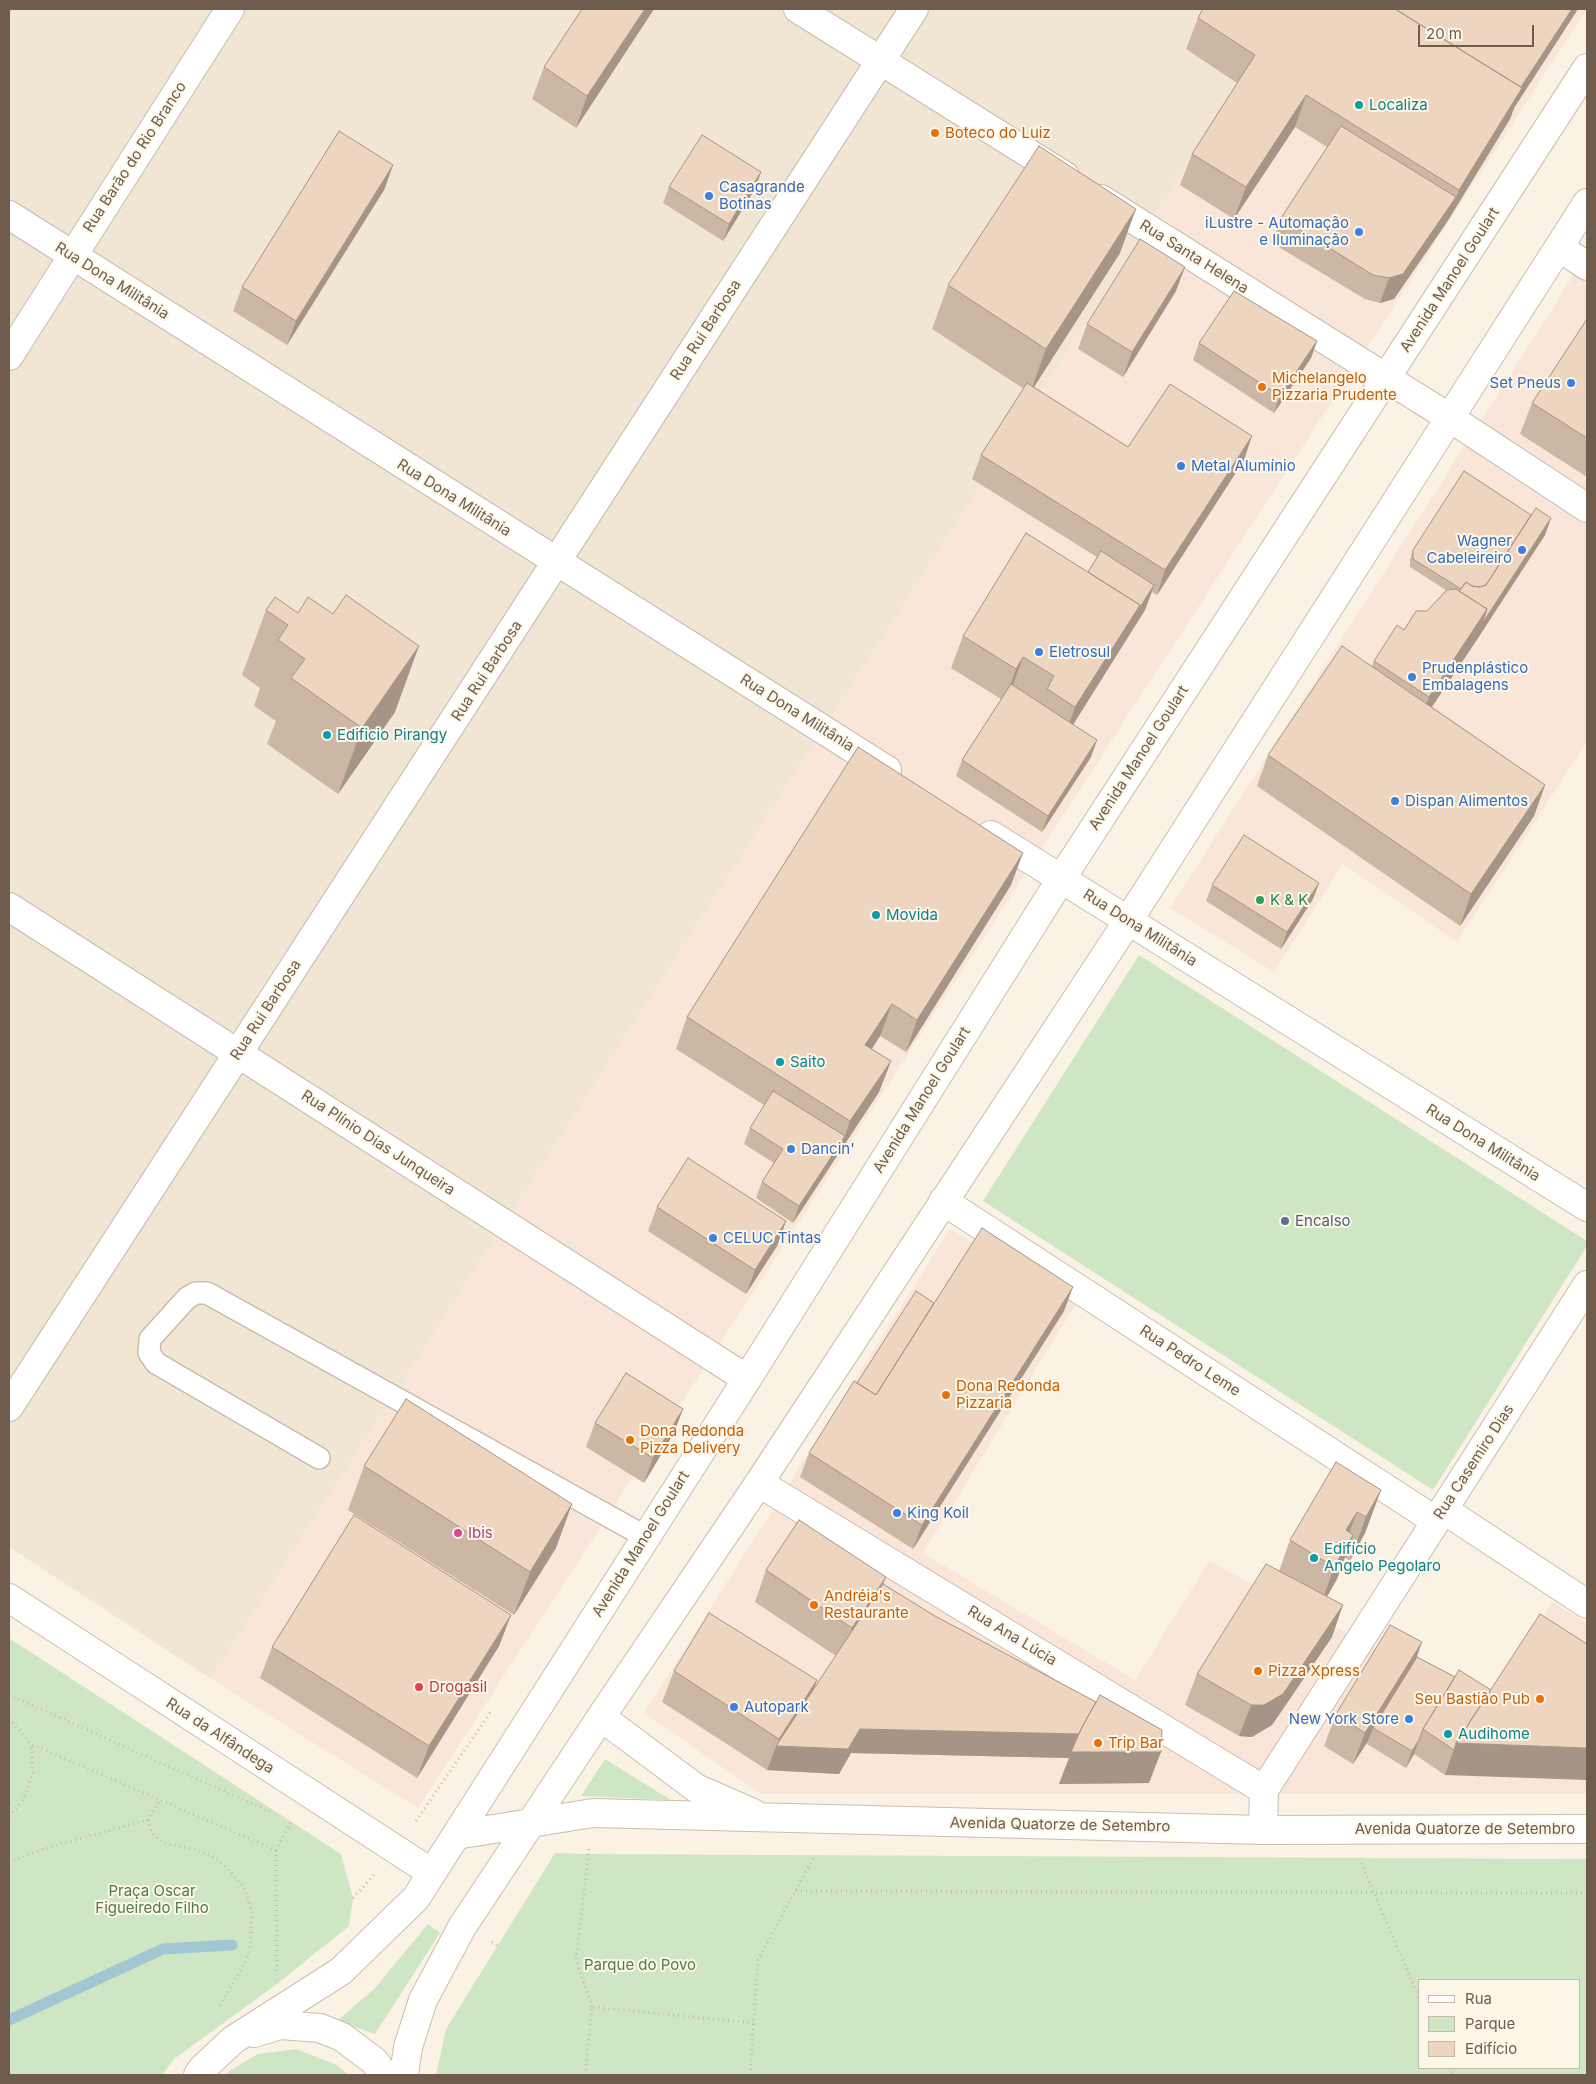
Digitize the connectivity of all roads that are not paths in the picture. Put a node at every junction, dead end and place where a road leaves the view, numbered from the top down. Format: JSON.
{"nodes":[{"id":1,"x":230,"y":9,"type":"edge"},
{"id":2,"x":798,"y":9,"type":"edge"},
{"id":3,"x":914,"y":9,"type":"edge"},
{"id":4,"x":881,"y":60,"type":"junction"},
{"id":5,"x":1587,"y":68,"type":"edge"},
{"id":6,"x":1587,"y":203,"type":"edge"},
{"id":7,"x":9,"y":215,"type":"edge"},
{"id":8,"x":1559,"y":247,"type":"junction"},
{"id":9,"x":72,"y":256,"type":"junction"},
{"id":10,"x":1587,"y":266,"type":"edge"},
{"id":11,"x":9,"y":356,"type":"edge"},
{"id":12,"x":1386,"y":378,"type":"junction"},
{"id":13,"x":1450,"y":418,"type":"junction"},
{"id":14,"x":1587,"y":508,"type":"edge"},
{"id":15,"x":556,"y":563,"type":"junction"},
{"id":16,"x":910,"y":784,"type":"edge"},
{"id":17,"x":968,"y":821,"type":"edge"},
{"id":18,"x":1061,"y":879,"type":"junction"},
{"id":19,"x":9,"y":907,"type":"edge"},
{"id":20,"x":1128,"y":922,"type":"junction"},
{"id":21,"x":238,"y":1054,"type":"junction"},
{"id":22,"x":943,"y":1201,"type":"junction"},
{"id":23,"x":1587,"y":1207,"type":"edge"},
{"id":24,"x":1587,"y":1285,"type":"edge"},
{"id":25,"x":747,"y":1379,"type":"junction"},
{"id":26,"x":9,"y":1407,"type":"edge"},
{"id":27,"x":319,"y":1458,"type":"dead end"},
{"id":28,"x":759,"y":1483,"type":"junction"},
{"id":29,"x":1440,"y":1515,"type":"junction"},
{"id":30,"x":646,"y":1537,"type":"junction"},
{"id":31,"x":9,"y":1598,"type":"edge"},
{"id":32,"x":1587,"y":1604,"type":"edge"},
{"id":33,"x":600,"y":1717,"type":"junction"},
{"id":34,"x":1264,"y":1790,"type":"junction"},
{"id":35,"x":766,"y":1818,"type":"junction"},
{"id":36,"x":533,"y":1822,"type":"junction"},
{"id":37,"x":1587,"y":1829,"type":"edge"},
{"id":38,"x":1262,"y":1830,"type":"junction"},
{"id":39,"x":456,"y":1835,"type":"junction"},
{"id":40,"x":432,"y":1873,"type":"junction"},
{"id":41,"x":233,"y":2040,"type":"junction"},
{"id":42,"x":198,"y":2075,"type":"edge"},
{"id":43,"x":385,"y":2075,"type":"edge"},
{"id":44,"x":404,"y":2075,"type":"edge"}],
"edges":[{"from":1,"to":9,"type":"street","name":"Rua Barão do Rio Branco"},
{"from":2,"to":4,"type":"street","name":"Rua Santa Helena"},
{"from":3,"to":4,"type":"street","name":"Rua Rui Barbosa"},
{"from":4,"to":12,"type":"street","name":"Rua Santa Helena"},
{"from":4,"to":15,"type":"street","name":"Rua Rui Barbosa"},
{"from":5,"to":12,"type":"street","name":"Avenida Manoel Goulart"},
{"from":6,"to":8,"type":"street"},
{"from":7,"to":9,"type":"street","name":"Rua Dona Militânia"},
{"from":8,"to":10,"type":"street"},
{"from":8,"to":13,"type":"street"},
{"from":9,"to":11,"type":"street","name":"Rua Barão do Rio Branco"},
{"from":9,"to":15,"type":"street","name":"Rua Dona Militânia"},
{"from":12,"to":13,"type":"street","name":"Rua Santa Helena"},
{"from":12,"to":18,"type":"street","name":"Avenida Manoel Goulart"},
{"from":13,"to":14,"type":"street","name":"Rua Santa Helena"},
{"from":13,"to":20,"type":"street"},
{"from":15,"to":16,"type":"street","name":"Rua Dona Militânia"},
{"from":15,"to":21,"type":"street","name":"Rua Rui Barbosa"},
{"from":17,"to":18,"type":"street","name":"Rua Dona Militânia"},
{"from":18,"to":20,"type":"street","name":"Rua Dona Militânia"},
{"from":18,"to":25,"type":"street","name":"Avenida Manoel Goulart"},
{"from":19,"to":21,"type":"street","name":"Rua Plínio Dias Junqueira"},
{"from":20,"to":22,"type":"street"},
{"from":20,"to":23,"type":"street","name":"Rua Dona Militânia"},
{"from":21,"to":25,"type":"street","name":"Rua Plínio Dias Junqueira"},
{"from":21,"to":26,"type":"street","name":"Rua Rui Barbosa"},
{"from":22,"to":28,"type":"street"},
{"from":22,"to":29,"type":"street","name":"Rua Pedro Leme"},
{"from":24,"to":29,"type":"street","name":"Rua Casemiro Dias"},
{"from":25,"to":30,"type":"street","name":"Avenida Manoel Goulart"},
{"from":27,"to":30,"type":"lane"},
{"from":28,"to":33,"type":"street"},
{"from":28,"to":34,"type":"street","name":"Rua Ana Lúcia"},
{"from":29,"to":32,"type":"street","name":"Rua Pedro Leme"},
{"from":29,"to":34,"type":"street","name":"Rua Casemiro Dias"},
{"from":30,"to":39,"type":"street","name":"Avenida Manoel Goulart"},
{"from":31,"to":40,"type":"street","name":"Rua da Alfândega"},
{"from":33,"to":35,"type":"street"},
{"from":33,"to":36,"type":"street"},
{"from":34,"to":38,"type":"street"},
{"from":35,"to":36,"type":"street","name":"Avenida Quatorze de Setembro"},
{"from":35,"to":38,"type":"street","name":"Avenida Quatorze de Setembro"},
{"from":36,"to":39,"type":"street","name":"Avenida Quatorze de Setembro"},
{"from":36,"to":44,"type":"street"},
{"from":37,"to":38,"type":"street","name":"Avenida Quatorze de Setembro"},
{"from":39,"to":40,"type":"street","name":"Avenida Manoel Goulart"},
{"from":40,"to":41,"type":"street","name":"Avenida Manoel Goulart"},
{"from":41,"to":42,"type":"street","name":"Avenida Manoel Goulart"},
{"from":41,"to":43,"type":"street"}]}
